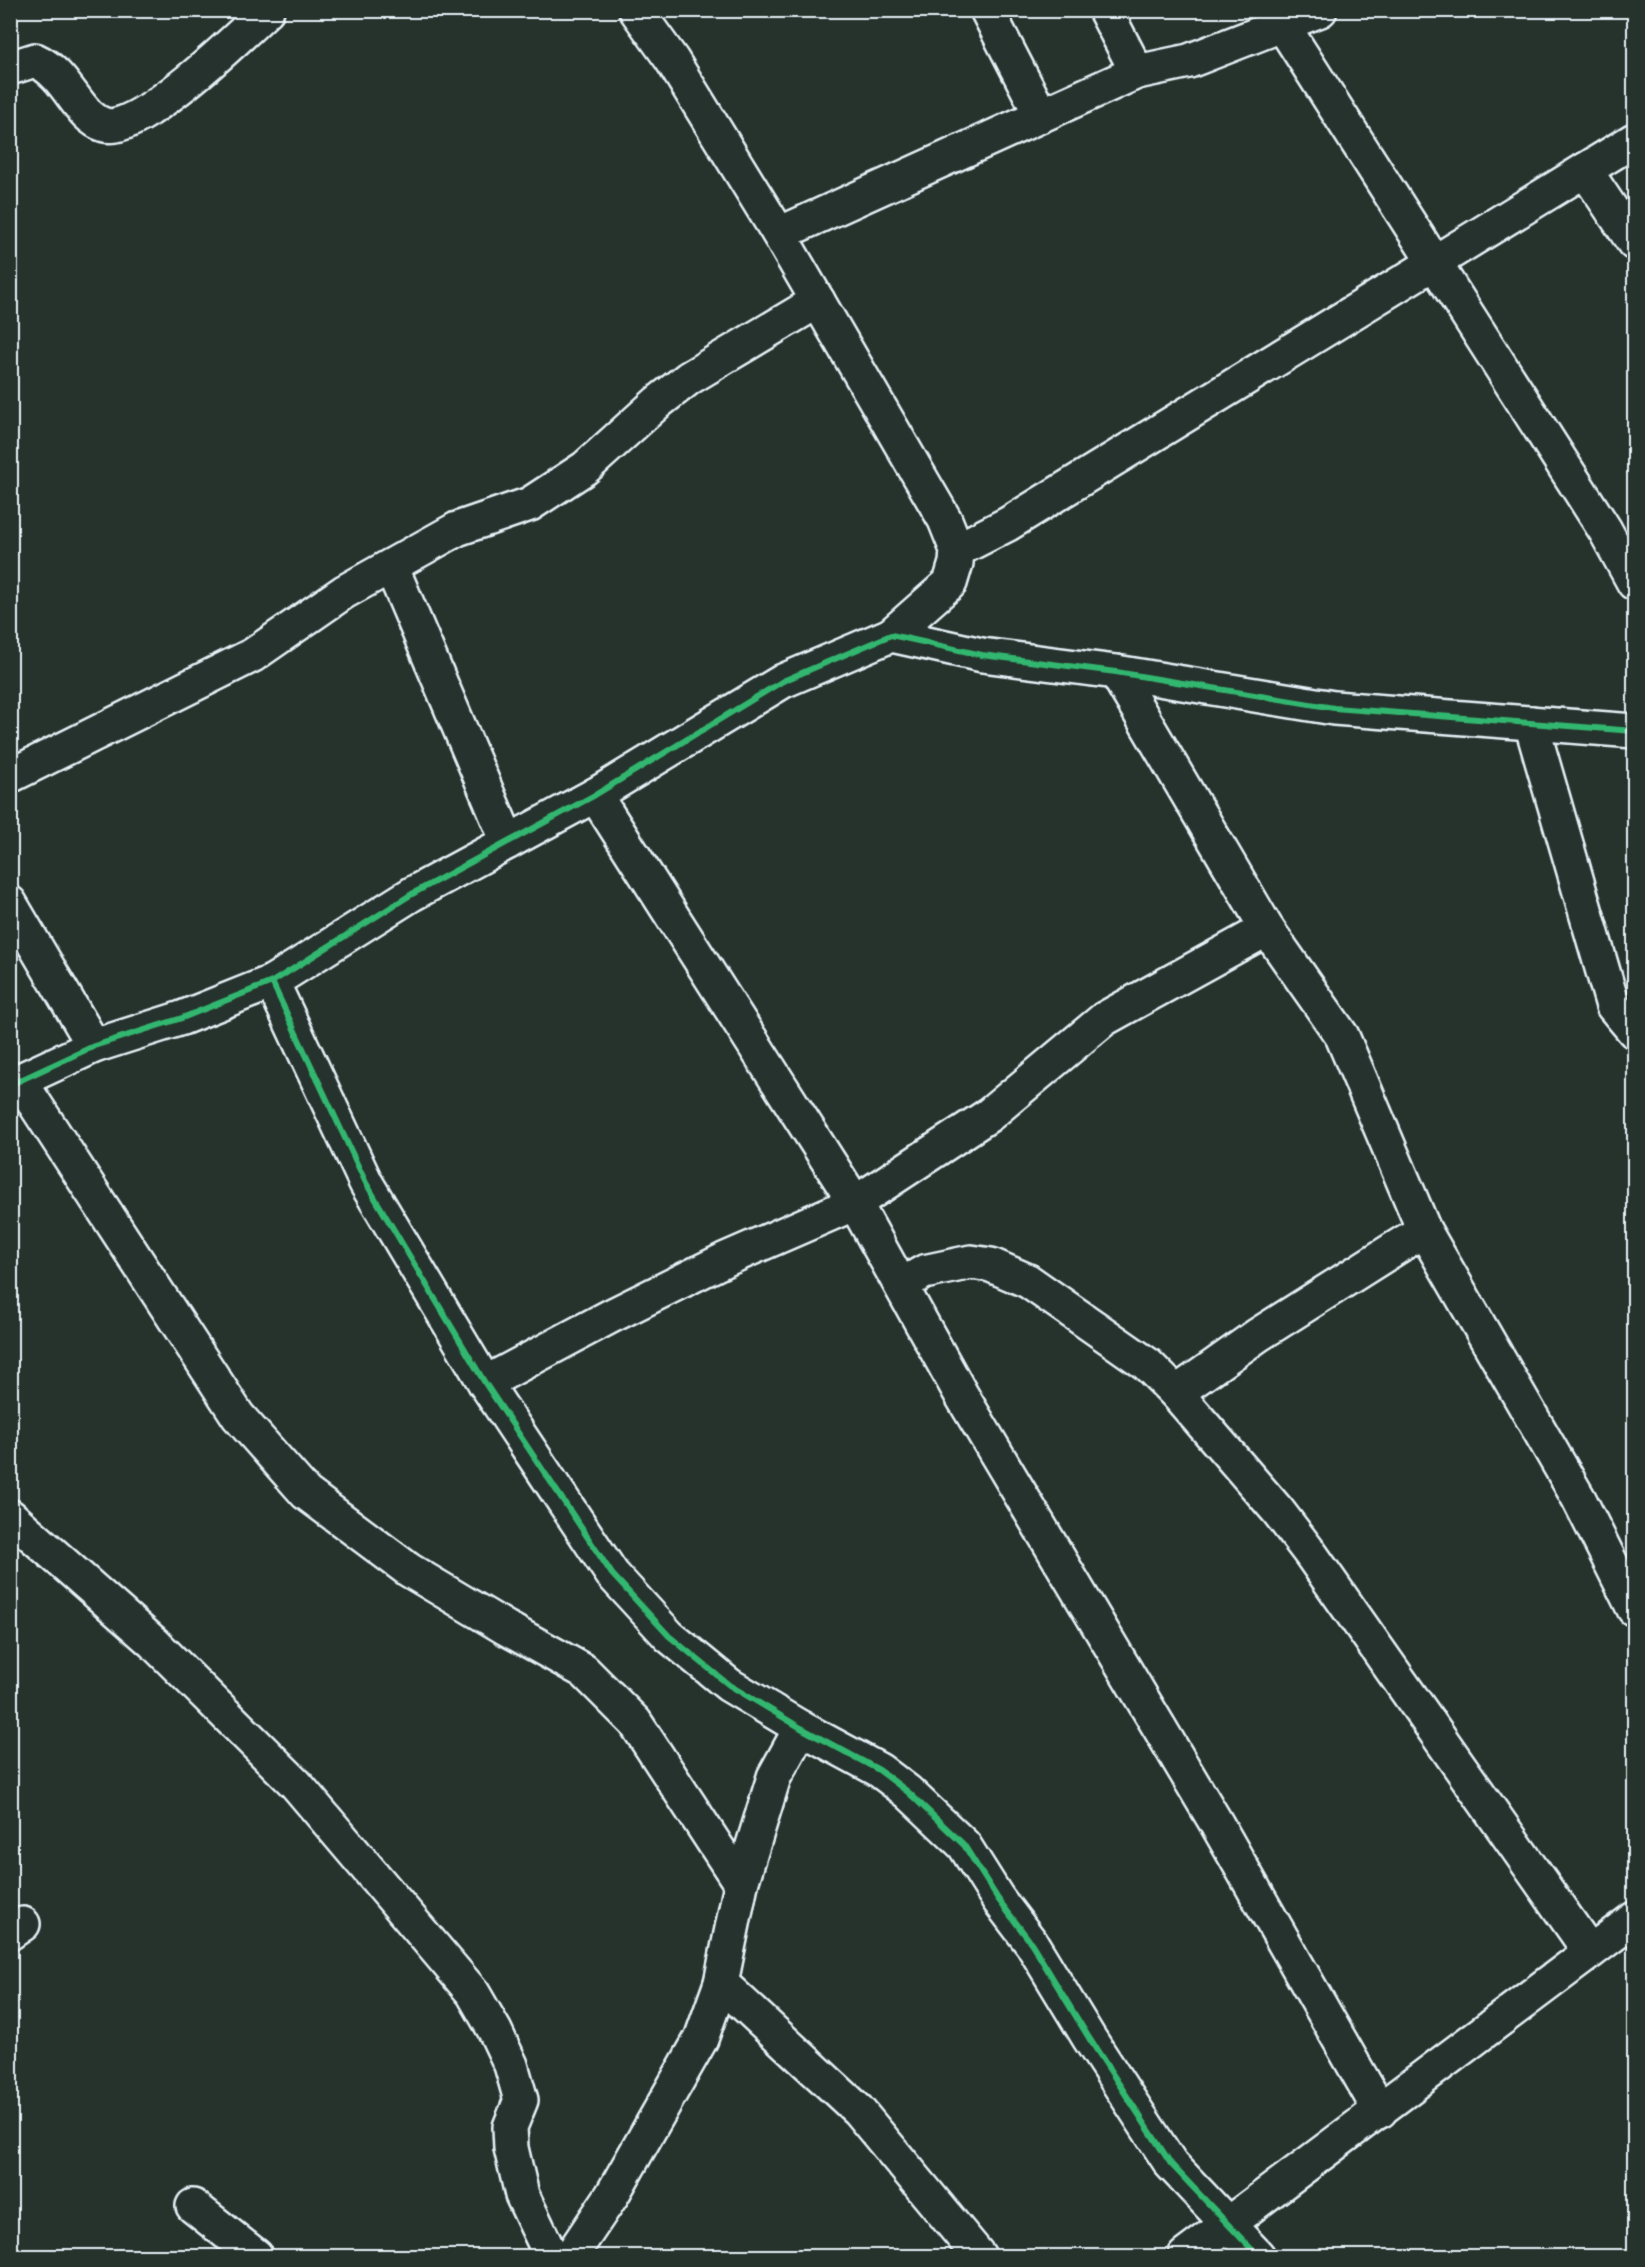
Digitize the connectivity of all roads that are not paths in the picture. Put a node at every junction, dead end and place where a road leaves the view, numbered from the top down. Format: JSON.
{"nodes":[{"id":1,"x":267,"y":10,"type":"edge"},
{"id":2,"x":636,"y":10,"type":"edge"},
{"id":3,"x":987,"y":10,"type":"edge"},
{"id":4,"x":1105,"y":10,"type":"edge"},
{"id":5,"x":1320,"y":10,"type":"edge"},
{"id":6,"x":1278,"y":18,"type":"edge"},
{"id":7,"x":10,"y":68,"type":"edge"},
{"id":8,"x":1137,"y":72,"type":"junction"},
{"id":9,"x":1041,"y":115,"type":"junction"},
{"id":10,"x":1635,"y":140,"type":"edge"},
{"id":11,"x":1585,"y":170,"type":"junction"},
{"id":12,"x":779,"y":234,"type":"junction"},
{"id":13,"x":1635,"y":243,"type":"edge"},
{"id":14,"x":1433,"y":262,"type":"junction"},
{"id":15,"x":818,"y":301,"type":"junction"},
{"id":16,"x":957,"y":550,"type":"junction"},
{"id":17,"x":392,"y":566,"type":"junction"},
{"id":18,"x":1635,"y":583,"type":"edge"},
{"id":19,"x":891,"y":635,"type":"junction"},
{"id":20,"x":1116,"y":672,"type":"junction"},
{"id":21,"x":1531,"y":723,"type":"junction"},
{"id":22,"x":1635,"y":731,"type":"edge"},
{"id":23,"x":10,"y":776,"type":"edge"},
{"id":24,"x":595,"y":795,"type":"junction"},
{"id":25,"x":508,"y":842,"type":"junction"},
{"id":26,"x":10,"y":903,"type":"edge"},
{"id":27,"x":1267,"y":929,"type":"junction"},
{"id":28,"x":272,"y":982,"type":"junction"},
{"id":29,"x":1635,"y":1031,"type":"edge"},
{"id":30,"x":94,"y":1046,"type":"junction"},
{"id":31,"x":15,"y":1083,"type":"edge"},
{"id":32,"x":855,"y":1203,"type":"junction"},
{"id":33,"x":1424,"y":1230,"type":"junction"},
{"id":34,"x":901,"y":1286,"type":"junction"},
{"id":35,"x":485,"y":1383,"type":"junction"},
{"id":36,"x":1176,"y":1393,"type":"junction"},
{"id":37,"x":10,"y":1516,"type":"edge"},
{"id":38,"x":1635,"y":1609,"type":"edge"},
{"id":39,"x":801,"y":1728,"type":"junction"},
{"id":40,"x":741,"y":1884,"type":"junction"},
{"id":41,"x":1635,"y":1919,"type":"edge"},
{"id":42,"x":1590,"y":1952,"type":"junction"},
{"id":43,"x":721,"y":1983,"type":"junction"},
{"id":44,"x":1380,"y":2111,"type":"junction"},
{"id":45,"x":193,"y":2206,"type":"dead end"},
{"id":46,"x":1227,"y":2224,"type":"junction"},
{"id":47,"x":256,"y":2256,"type":"edge"},
{"id":48,"x":551,"y":2256,"type":"edge"},
{"id":49,"x":571,"y":2256,"type":"edge"},
{"id":50,"x":979,"y":2256,"type":"edge"},
{"id":51,"x":1185,"y":2256,"type":"edge"},
{"id":52,"x":1258,"y":2256,"type":"edge"}],
"edges":[{"from":1,"to":7,"type":"street"},
{"from":2,"to":12,"type":"street"},
{"from":3,"to":9,"type":"street"},
{"from":4,"to":8,"type":"street"},
{"from":5,"to":6,"type":"street"},
{"from":6,"to":8,"type":"street"},
{"from":6,"to":14,"type":"street"},
{"from":8,"to":9,"type":"street"},
{"from":9,"to":12,"type":"street"},
{"from":10,"to":11,"type":"street"},
{"from":11,"to":13,"type":"street"},
{"from":11,"to":14,"type":"street"},
{"from":12,"to":15,"type":"street"},
{"from":14,"to":16,"type":"street"},
{"from":14,"to":18,"type":"street"},
{"from":15,"to":16,"type":"street"},
{"from":15,"to":17,"type":"street"},
{"from":16,"to":19,"type":"street"},
{"from":17,"to":23,"type":"street"},
{"from":17,"to":25,"type":"street"},
{"from":19,"to":20,"type":"street"},
{"from":19,"to":24,"type":"street"},
{"from":20,"to":21,"type":"street"},
{"from":20,"to":27,"type":"street"},
{"from":21,"to":22,"type":"street"},
{"from":21,"to":29,"type":"street"},
{"from":24,"to":25,"type":"street"},
{"from":24,"to":32,"type":"street"},
{"from":25,"to":28,"type":"street"},
{"from":26,"to":30,"type":"street"},
{"from":27,"to":32,"type":"street"},
{"from":27,"to":33,"type":"street"},
{"from":28,"to":30,"type":"street"},
{"from":28,"to":35,"type":"street"},
{"from":30,"to":31,"type":"street"},
{"from":31,"to":40,"type":"street"},
{"from":32,"to":34,"type":"street"},
{"from":32,"to":35,"type":"street"},
{"from":33,"to":36,"type":"street"},
{"from":33,"to":38,"type":"street"},
{"from":34,"to":36,"type":"street"},
{"from":34,"to":44,"type":"street"},
{"from":35,"to":39,"type":"street"},
{"from":36,"to":42,"type":"street"},
{"from":37,"to":48,"type":"street"},
{"from":39,"to":40,"type":"street"},
{"from":39,"to":46,"type":"street"},
{"from":40,"to":43,"type":"street"},
{"from":41,"to":42,"type":"street"},
{"from":42,"to":44,"type":"street"},
{"from":43,"to":49,"type":"street"},
{"from":43,"to":50,"type":"street"},
{"from":44,"to":46,"type":"street"},
{"from":45,"to":47,"type":"street"},
{"from":46,"to":51,"type":"street"},
{"from":46,"to":52,"type":"street"}]}
